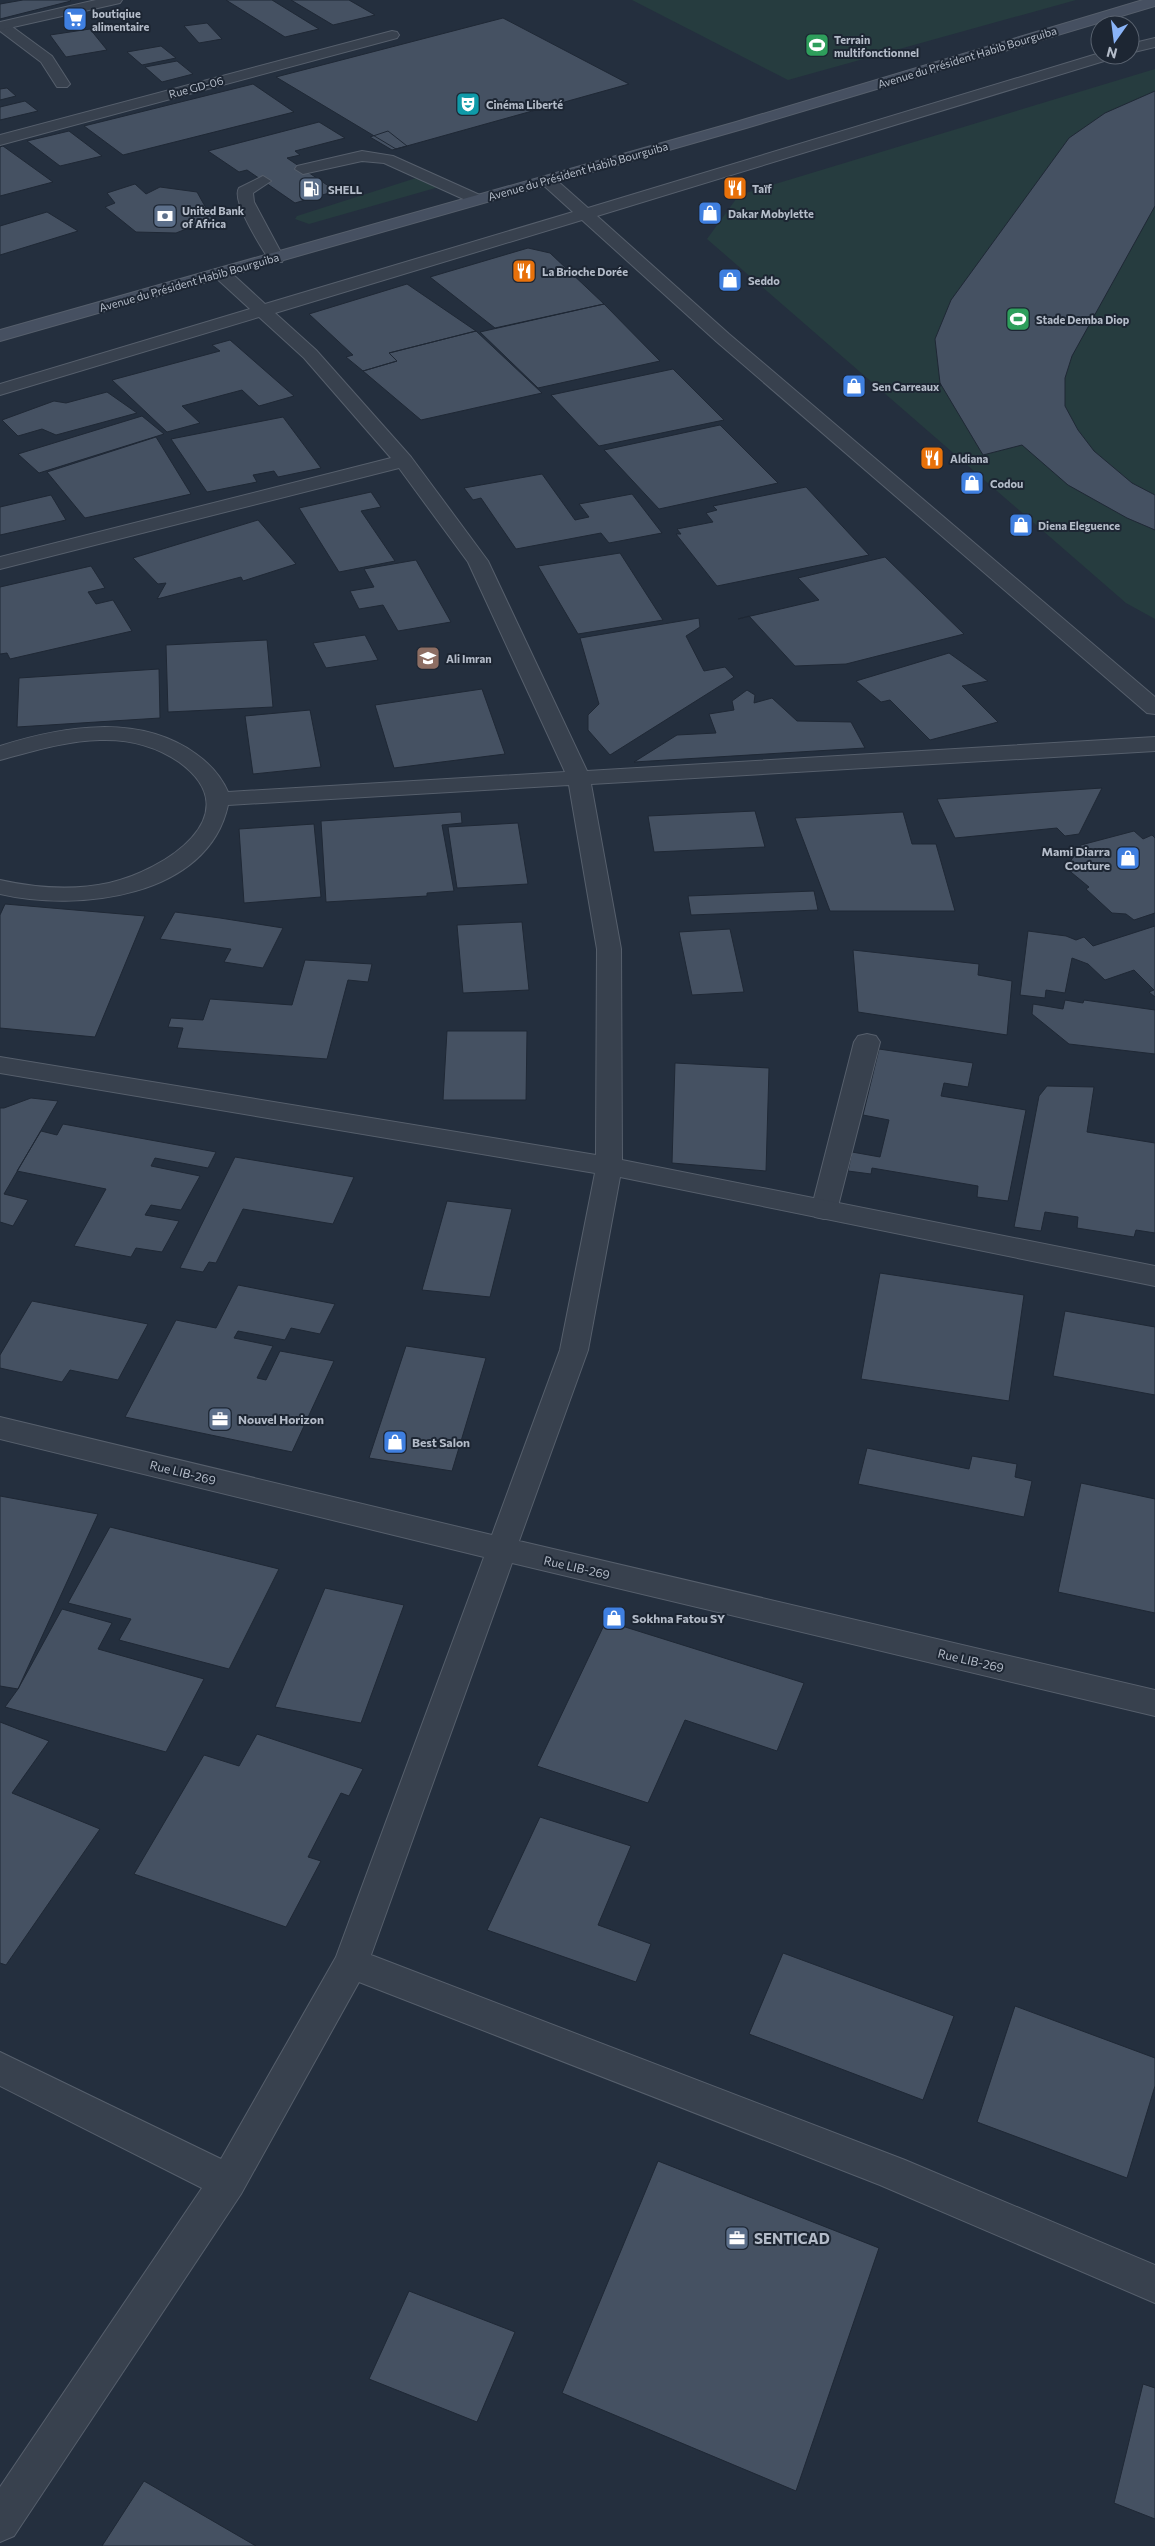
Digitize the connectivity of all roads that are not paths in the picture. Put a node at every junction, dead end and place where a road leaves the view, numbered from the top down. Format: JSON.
{"nodes":[{"id":1,"x":111,"y":0,"type":"edge"},
{"id":2,"x":1155,"y":1,"type":"edge"},
{"id":3,"x":1,"y":26,"type":"edge"},
{"id":4,"x":392,"y":35,"type":"dead end"},
{"id":5,"x":1155,"y":42,"type":"edge"},
{"id":6,"x":1140,"y":46,"type":"edge"},
{"id":7,"x":1090,"y":61,"type":"edge"},
{"id":8,"x":62,"y":84,"type":"dead end"},
{"id":9,"x":0,"y":140,"type":"edge"},
{"id":10,"x":303,"y":169,"type":"dead end"},
{"id":11,"x":547,"y":180,"type":"junction"},
{"id":12,"x":263,"y":181,"type":"dead end"},
{"id":13,"x":476,"y":200,"type":"junction"},
{"id":14,"x":585,"y":214,"type":"junction"},
{"id":15,"x":276,"y":258,"type":"junction"},
{"id":16,"x":221,"y":274,"type":"junction"},
{"id":17,"x":260,"y":309,"type":"junction"},
{"id":18,"x":0,"y":336,"type":"edge"},
{"id":19,"x":0,"y":390,"type":"edge"},
{"id":20,"x":404,"y":461,"type":"junction"},
{"id":21,"x":0,"y":563,"type":"edge"},
{"id":22,"x":1155,"y":708,"type":"edge"},
{"id":23,"x":1155,"y":744,"type":"edge"},
{"id":24,"x":0,"y":754,"type":"edge"},
{"id":25,"x":579,"y":777,"type":"junction"},
{"id":26,"x":218,"y":799,"type":"junction"},
{"id":27,"x":0,"y":886,"type":"edge"},
{"id":28,"x":867,"y":1042,"type":"dead end"},
{"id":29,"x":0,"y":1065,"type":"edge"},
{"id":30,"x":609,"y":1166,"type":"junction"},
{"id":31,"x":824,"y":1210,"type":"junction"},
{"id":32,"x":1155,"y":1276,"type":"edge"},
{"id":33,"x":0,"y":1428,"type":"edge"},
{"id":34,"x":501,"y":1550,"type":"junction"},
{"id":35,"x":1155,"y":1703,"type":"edge"},
{"id":36,"x":351,"y":1964,"type":"junction"},
{"id":37,"x":0,"y":2068,"type":"edge"},
{"id":38,"x":228,"y":2182,"type":"junction"},
{"id":39,"x":1155,"y":2284,"type":"edge"},
{"id":40,"x":0,"y":2522,"type":"edge"}],
"edges":[{"from":1,"to":3,"type":"street"},
{"from":2,"to":11,"type":"main road","name":"Avenue du Président Habib Bourguiba"},
{"from":3,"to":8,"type":"street"},
{"from":4,"to":9,"type":"street","name":"Rue GD-06"},
{"from":5,"to":6,"type":"street"},
{"from":7,"to":14,"type":"street"},
{"from":10,"to":13,"type":"street"},
{"from":11,"to":13,"type":"main road","name":"Avenue du Président Habib Bourguiba"},
{"from":11,"to":14,"type":"street"},
{"from":12,"to":15,"type":"street"},
{"from":13,"to":15,"type":"main road","name":"Avenue du Président Habib Bourguiba"},
{"from":14,"to":17,"type":"street"},
{"from":14,"to":22,"type":"street"},
{"from":15,"to":16,"type":"main road","name":"Avenue du Président Habib Bourguiba"},
{"from":16,"to":17,"type":"street"},
{"from":16,"to":18,"type":"main road","name":"Avenue du Président Habib Bourguiba"},
{"from":17,"to":19,"type":"street"},
{"from":17,"to":20,"type":"street"},
{"from":20,"to":21,"type":"street"},
{"from":20,"to":25,"type":"street"},
{"from":23,"to":25,"type":"street"},
{"from":24,"to":26,"type":"street"},
{"from":25,"to":26,"type":"street"},
{"from":25,"to":30,"type":"street"},
{"from":26,"to":27,"type":"street"},
{"from":28,"to":31,"type":"street"},
{"from":29,"to":30,"type":"street"},
{"from":30,"to":31,"type":"street"},
{"from":30,"to":34,"type":"street"},
{"from":31,"to":32,"type":"street"},
{"from":33,"to":34,"type":"street","name":"Rue LIB-269"},
{"from":34,"to":35,"type":"street","name":"Rue LIB-269"},
{"from":34,"to":36,"type":"street"},
{"from":36,"to":38,"type":"street"},
{"from":36,"to":39,"type":"street"},
{"from":37,"to":38,"type":"street"},
{"from":38,"to":40,"type":"street"}]}
